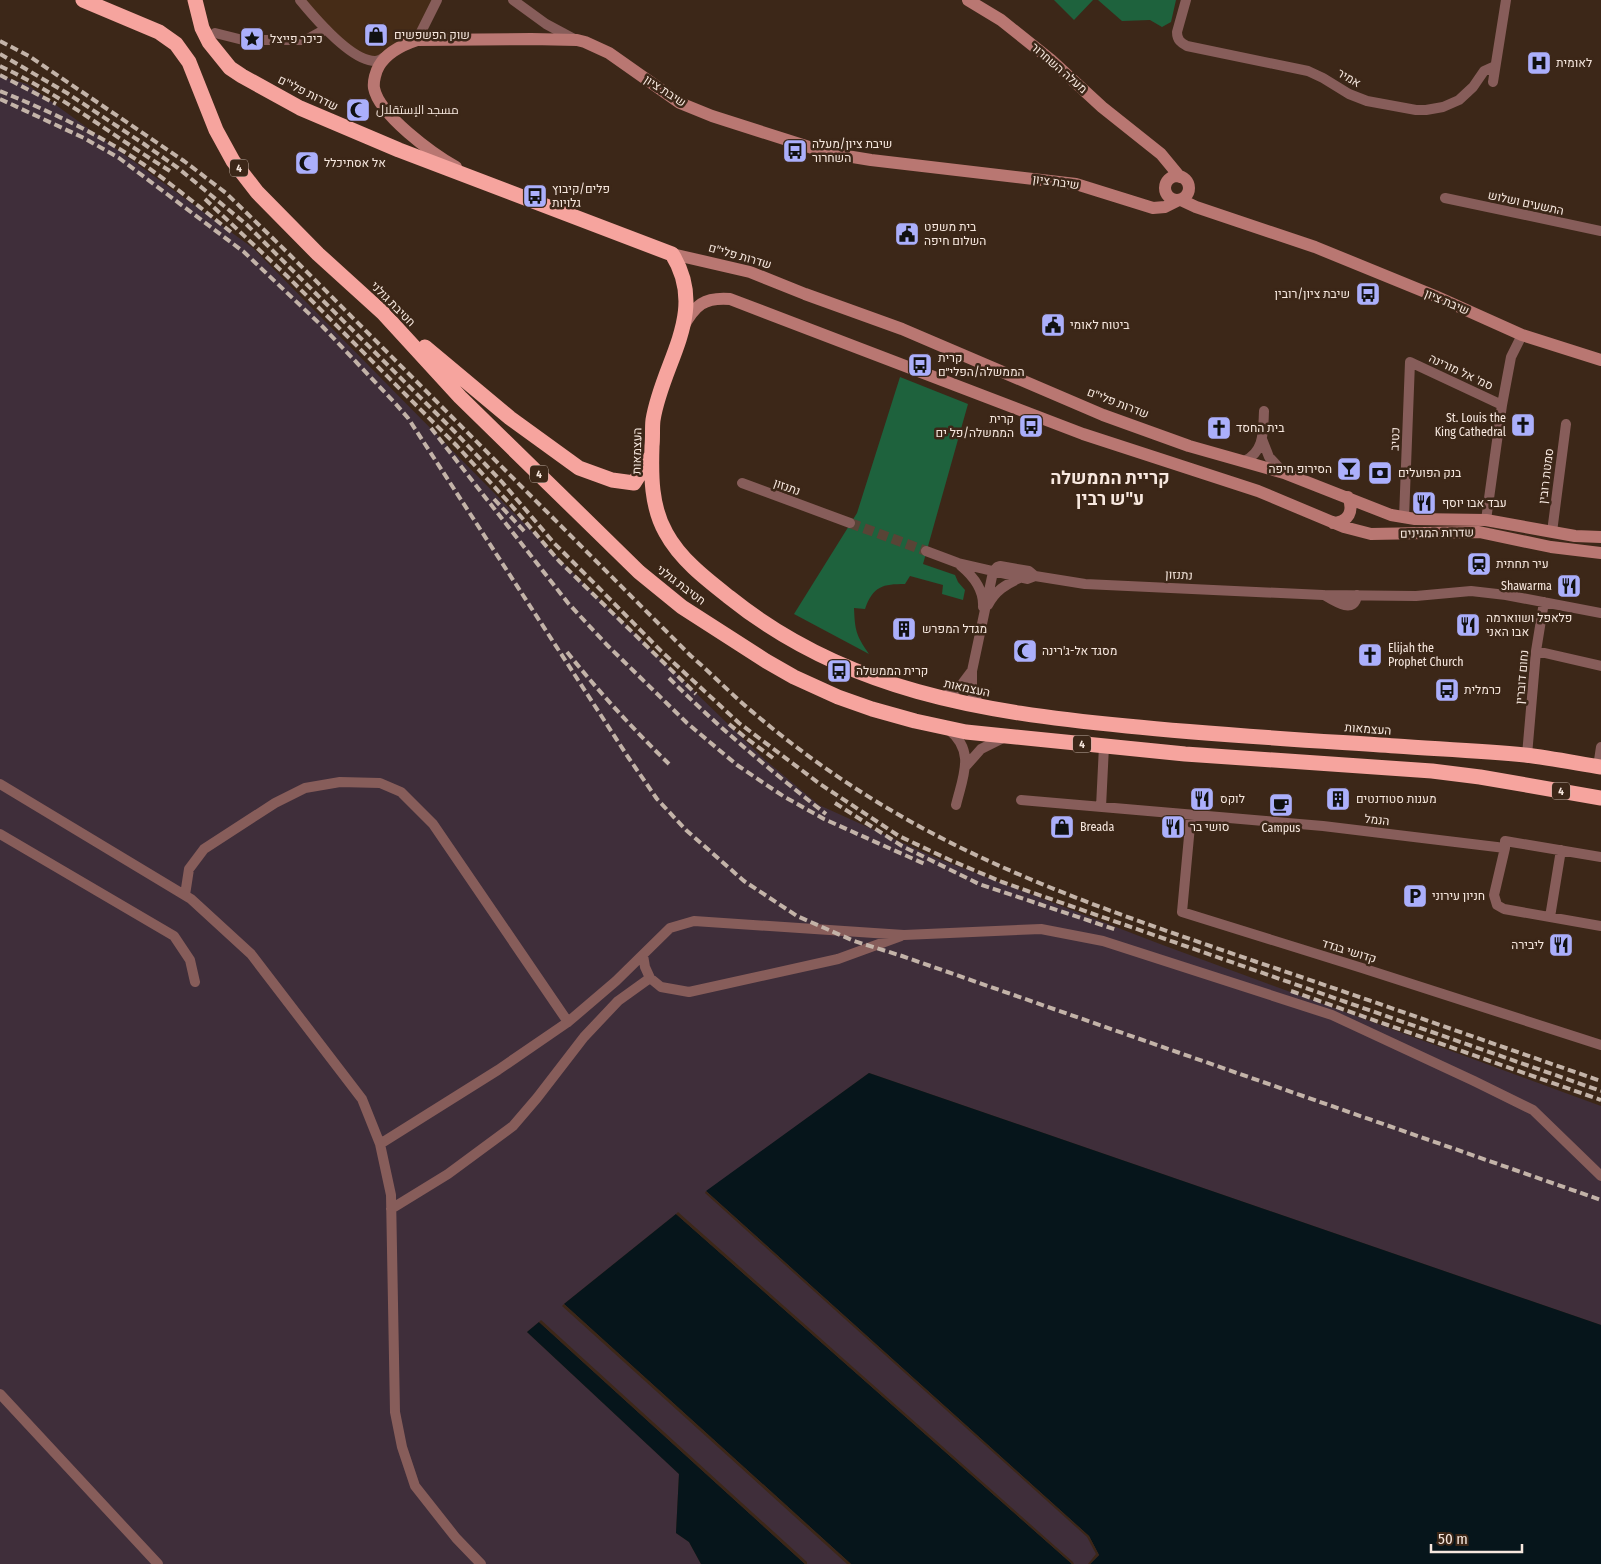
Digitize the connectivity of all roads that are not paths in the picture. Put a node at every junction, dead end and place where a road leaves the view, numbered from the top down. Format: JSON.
{"nodes":[{"id":1,"x":83,"y":0,"type":"edge"},
{"id":2,"x":195,"y":0,"type":"edge"},
{"id":3,"x":300,"y":0,"type":"edge"},
{"id":4,"x":437,"y":0,"type":"edge"},
{"id":5,"x":513,"y":0,"type":"edge"},
{"id":6,"x":968,"y":0,"type":"edge"},
{"id":7,"x":1186,"y":0,"type":"edge"},
{"id":8,"x":1506,"y":0,"type":"edge"},
{"id":9,"x":326,"y":29,"type":"junction"},
{"id":10,"x":215,"y":33,"type":"dead end"},
{"id":11,"x":416,"y":40,"type":"junction"},
{"id":12,"x":577,"y":40,"type":"junction"},
{"id":13,"x":386,"y":56,"type":"junction"},
{"id":14,"x":1495,"y":66,"type":"junction"},
{"id":15,"x":1493,"y":82,"type":"dead end"},
{"id":16,"x":1146,"y":142,"type":"junction"},
{"id":17,"x":1180,"y":177,"type":"junction"},
{"id":18,"x":483,"y":183,"type":"junction"},
{"id":19,"x":1166,"y":187,"type":"junction"},
{"id":20,"x":1445,"y":198,"type":"dead end"},
{"id":21,"x":1179,"y":200,"type":"junction"},
{"id":22,"x":1129,"y":201,"type":"junction"},
{"id":23,"x":1601,"y":231,"type":"edge"},
{"id":24,"x":672,"y":254,"type":"junction"},
{"id":25,"x":383,"y":313,"type":"junction"},
{"id":26,"x":683,"y":327,"type":"junction"},
{"id":27,"x":1522,"y":335,"type":"junction"},
{"id":28,"x":1601,"y":360,"type":"edge"},
{"id":29,"x":1410,"y":362,"type":"joint"},
{"id":30,"x":1502,"y":405,"type":"junction"},
{"id":31,"x":1264,"y":411,"type":"dead end"},
{"id":32,"x":1566,"y":424,"type":"dead end"},
{"id":33,"x":1262,"y":438,"type":"junction"},
{"id":34,"x":652,"y":453,"type":"junction"},
{"id":35,"x":1244,"y":461,"type":"junction"},
{"id":36,"x":1284,"y":473,"type":"junction"},
{"id":37,"x":742,"y":483,"type":"dead end"},
{"id":38,"x":1348,"y":497,"type":"junction"},
{"id":39,"x":1404,"y":518,"type":"junction"},
{"id":40,"x":1486,"y":520,"type":"junction"},
{"id":41,"x":1333,"y":523,"type":"junction"},
{"id":42,"x":850,"y":524,"type":"tunnel mouth"},
{"id":43,"x":1552,"y":532,"type":"junction"},
{"id":44,"x":1601,"y":537,"type":"edge"},
{"id":45,"x":926,"y":551,"type":"tunnel mouth"},
{"id":46,"x":1601,"y":553,"type":"edge"},
{"id":47,"x":958,"y":564,"type":"junction"},
{"id":48,"x":996,"y":569,"type":"junction"},
{"id":49,"x":1035,"y":576,"type":"junction"},
{"id":50,"x":1020,"y":578,"type":"junction"},
{"id":51,"x":1544,"y":602,"type":"junction"},
{"id":52,"x":1601,"y":613,"type":"edge"},
{"id":53,"x":982,"y":620,"type":"junction"},
{"id":54,"x":1536,"y":651,"type":"junction"},
{"id":55,"x":1601,"y":666,"type":"edge"},
{"id":56,"x":972,"y":671,"type":"junction"},
{"id":57,"x":941,"y":699,"type":"junction"},
{"id":58,"x":981,"y":707,"type":"junction"},
{"id":59,"x":947,"y":728,"type":"junction"},
{"id":60,"x":1007,"y":737,"type":"junction"},
{"id":61,"x":1104,"y":746,"type":"junction"},
{"id":62,"x":1601,"y":747,"type":"edge"},
{"id":63,"x":1527,"y":755,"type":"junction"},
{"id":64,"x":965,"y":767,"type":"junction"},
{"id":65,"x":1600,"y":767,"type":"edge"},
{"id":66,"x":0,"y":784,"type":"edge"},
{"id":67,"x":1601,"y":798,"type":"edge"},
{"id":68,"x":1021,"y":800,"type":"dead end"},
{"id":69,"x":956,"y":805,"type":"dead end"},
{"id":70,"x":1102,"y":807,"type":"junction"},
{"id":71,"x":1191,"y":814,"type":"junction"},
{"id":72,"x":0,"y":834,"type":"edge"},
{"id":73,"x":1505,"y":848,"type":"junction"},
{"id":74,"x":1561,"y":850,"type":"junction"},
{"id":75,"x":1601,"y":857,"type":"edge"},
{"id":76,"x":185,"y":895,"type":"junction"},
{"id":77,"x":1550,"y":917,"type":"junction"},
{"id":78,"x":1601,"y":926,"type":"edge"},
{"id":79,"x":904,"y":935,"type":"junction"},
{"id":80,"x":643,"y":955,"type":"junction"},
{"id":81,"x":650,"y":978,"type":"junction"},
{"id":82,"x":194,"y":982,"type":"dead end"},
{"id":83,"x":568,"y":1022,"type":"junction"},
{"id":84,"x":1601,"y":1045,"type":"edge"},
{"id":85,"x":380,"y":1144,"type":"junction"},
{"id":86,"x":1601,"y":1176,"type":"edge"},
{"id":87,"x":391,"y":1209,"type":"junction"},
{"id":88,"x":0,"y":1394,"type":"edge"},
{"id":89,"x":158,"y":1564,"type":"edge"},
{"id":90,"x":481,"y":1564,"type":"edge"}],
"edges":[{"from":1,"to":25,"type":"highway","name":"חטיבת גולני","number":"4"},
{"from":2,"to":18,"type":"highway","name":"שדרות פלי\"ם"},
{"from":3,"to":9,"type":"street"},
{"from":4,"to":11,"type":"street"},
{"from":5,"to":12,"type":"street"},
{"from":6,"to":16,"type":"street","name":"מעלה השחרור"},
{"from":7,"to":14,"type":"street","name":"אמיר"},
{"from":8,"to":14,"type":"street"},
{"from":9,"to":10,"type":"street"},
{"from":9,"to":13,"type":"street"},
{"from":11,"to":12,"type":"street","name":"שיבת ציון"},
{"from":11,"to":13,"type":"street","name":"שיבת ציון"},
{"from":12,"to":22,"type":"street","name":"שיבת ציון"},
{"from":13,"to":18,"type":"street"},
{"from":14,"to":15,"type":"street"},
{"from":16,"to":17,"type":"street","name":"מעלה השחרור"},
{"from":16,"to":19,"type":"street","name":"מעלה השחרור"},
{"from":17,"to":19,"type":"street"},
{"from":17,"to":21,"type":"street"},
{"from":18,"to":24,"type":"highway","name":"שדרות פלי\"ם"},
{"from":19,"to":21,"type":"street"},
{"from":19,"to":22,"type":"street","name":"שיבת ציון"},
{"from":20,"to":23,"type":"street","name":"התשעים ושלוש"},
{"from":21,"to":22,"type":"street","name":"שיבת ציון"},
{"from":21,"to":27,"type":"street","name":"שיבת ציון"},
{"from":24,"to":26,"type":"highway","name":"העצמאות","number":"4"},
{"from":24,"to":35,"type":"street","name":"שדרות פלי\"ם"},
{"from":25,"to":34,"type":"highway"},
{"from":25,"to":59,"type":"highway","name":"חטיבת גולני","number":"4"},
{"from":26,"to":34,"type":"highway","name":"העצמאות","number":"4"},
{"from":26,"to":41,"type":"street"},
{"from":27,"to":28,"type":"street","name":"שיבת ציון"},
{"from":27,"to":30,"type":"street"},
{"from":29,"to":30,"type":"street","name":"סמ' אל מורינה"},
{"from":29,"to":39,"type":"street","name":"כטיב"},
{"from":30,"to":40,"type":"street"},
{"from":31,"to":33,"type":"street"},
{"from":32,"to":43,"type":"street","name":"סמטת רובין"},
{"from":33,"to":35,"type":"street"},
{"from":33,"to":36,"type":"street"},
{"from":34,"to":57,"type":"highway","name":"העצמאות","number":"4"},
{"from":35,"to":36,"type":"street","name":"שדרות פלי\"ם"},
{"from":36,"to":38,"type":"street","name":"שדרות פלי\"ם"},
{"from":37,"to":42,"type":"street","name":"נתנזון"},
{"from":38,"to":39,"type":"street","name":"שדרות המגינים"},
{"from":38,"to":41,"type":"street"},
{"from":39,"to":40,"type":"street","name":"שדרות המגינים"},
{"from":40,"to":43,"type":"street","name":"שדרות המגינים"},
{"from":41,"to":46,"type":"street","name":"שדרות המגינים"},
{"from":43,"to":44,"type":"street","name":"שדרות המגינים"},
{"from":45,"to":47,"type":"street","name":"נתנזון"},
{"from":47,"to":48,"type":"street","name":"נתנזון"},
{"from":47,"to":53,"type":"street"},
{"from":48,"to":49,"type":"street","name":"נתנזון"},
{"from":48,"to":50,"type":"street","name":"נתנזון"},
{"from":48,"to":53,"type":"street"},
{"from":49,"to":50,"type":"street","name":"נתנזון"},
{"from":49,"to":51,"type":"street","name":"נתנזון"},
{"from":50,"to":53,"type":"street"},
{"from":51,"to":52,"type":"street","name":"נתנזון"},
{"from":51,"to":54,"type":"street","name":"נחום דוברין"},
{"from":53,"to":56,"type":"street"},
{"from":54,"to":55,"type":"street"},
{"from":54,"to":63,"type":"street","name":"נחום דוברין"},
{"from":56,"to":57,"type":"street"},
{"from":56,"to":58,"type":"street"},
{"from":57,"to":58,"type":"highway","name":"העצמאות","number":"4"},
{"from":58,"to":63,"type":"highway","name":"העצמאות","number":"4"},
{"from":59,"to":60,"type":"highway","number":"4"},
{"from":59,"to":64,"type":"street"},
{"from":60,"to":61,"type":"highway","number":"4"},
{"from":60,"to":64,"type":"street"},
{"from":61,"to":67,"type":"highway","number":"4"},
{"from":61,"to":70,"type":"street"},
{"from":62,"to":65,"type":"street"},
{"from":63,"to":65,"type":"highway","name":"העצמאות","number":"4"},
{"from":64,"to":69,"type":"street"},
{"from":66,"to":76,"type":"street"},
{"from":68,"to":70,"type":"street","name":"הנמל"},
{"from":70,"to":71,"type":"street","name":"הנמל"},
{"from":71,"to":73,"type":"street","name":"הנמל"},
{"from":71,"to":84,"type":"street","name":"קדושי בגדד"},
{"from":72,"to":82,"type":"street"},
{"from":73,"to":74,"type":"street"},
{"from":73,"to":77,"type":"street"},
{"from":74,"to":75,"type":"street"},
{"from":74,"to":77,"type":"street"},
{"from":76,"to":83,"type":"street"},
{"from":76,"to":85,"type":"street"},
{"from":77,"to":78,"type":"street"},
{"from":79,"to":80,"type":"street"},
{"from":79,"to":81,"type":"street"},
{"from":79,"to":86,"type":"street"},
{"from":80,"to":81,"type":"street"},
{"from":80,"to":83,"type":"street"},
{"from":81,"to":87,"type":"street"},
{"from":83,"to":85,"type":"street"},
{"from":85,"to":87,"type":"street"},
{"from":87,"to":90,"type":"street"},
{"from":88,"to":89,"type":"street"}]}
